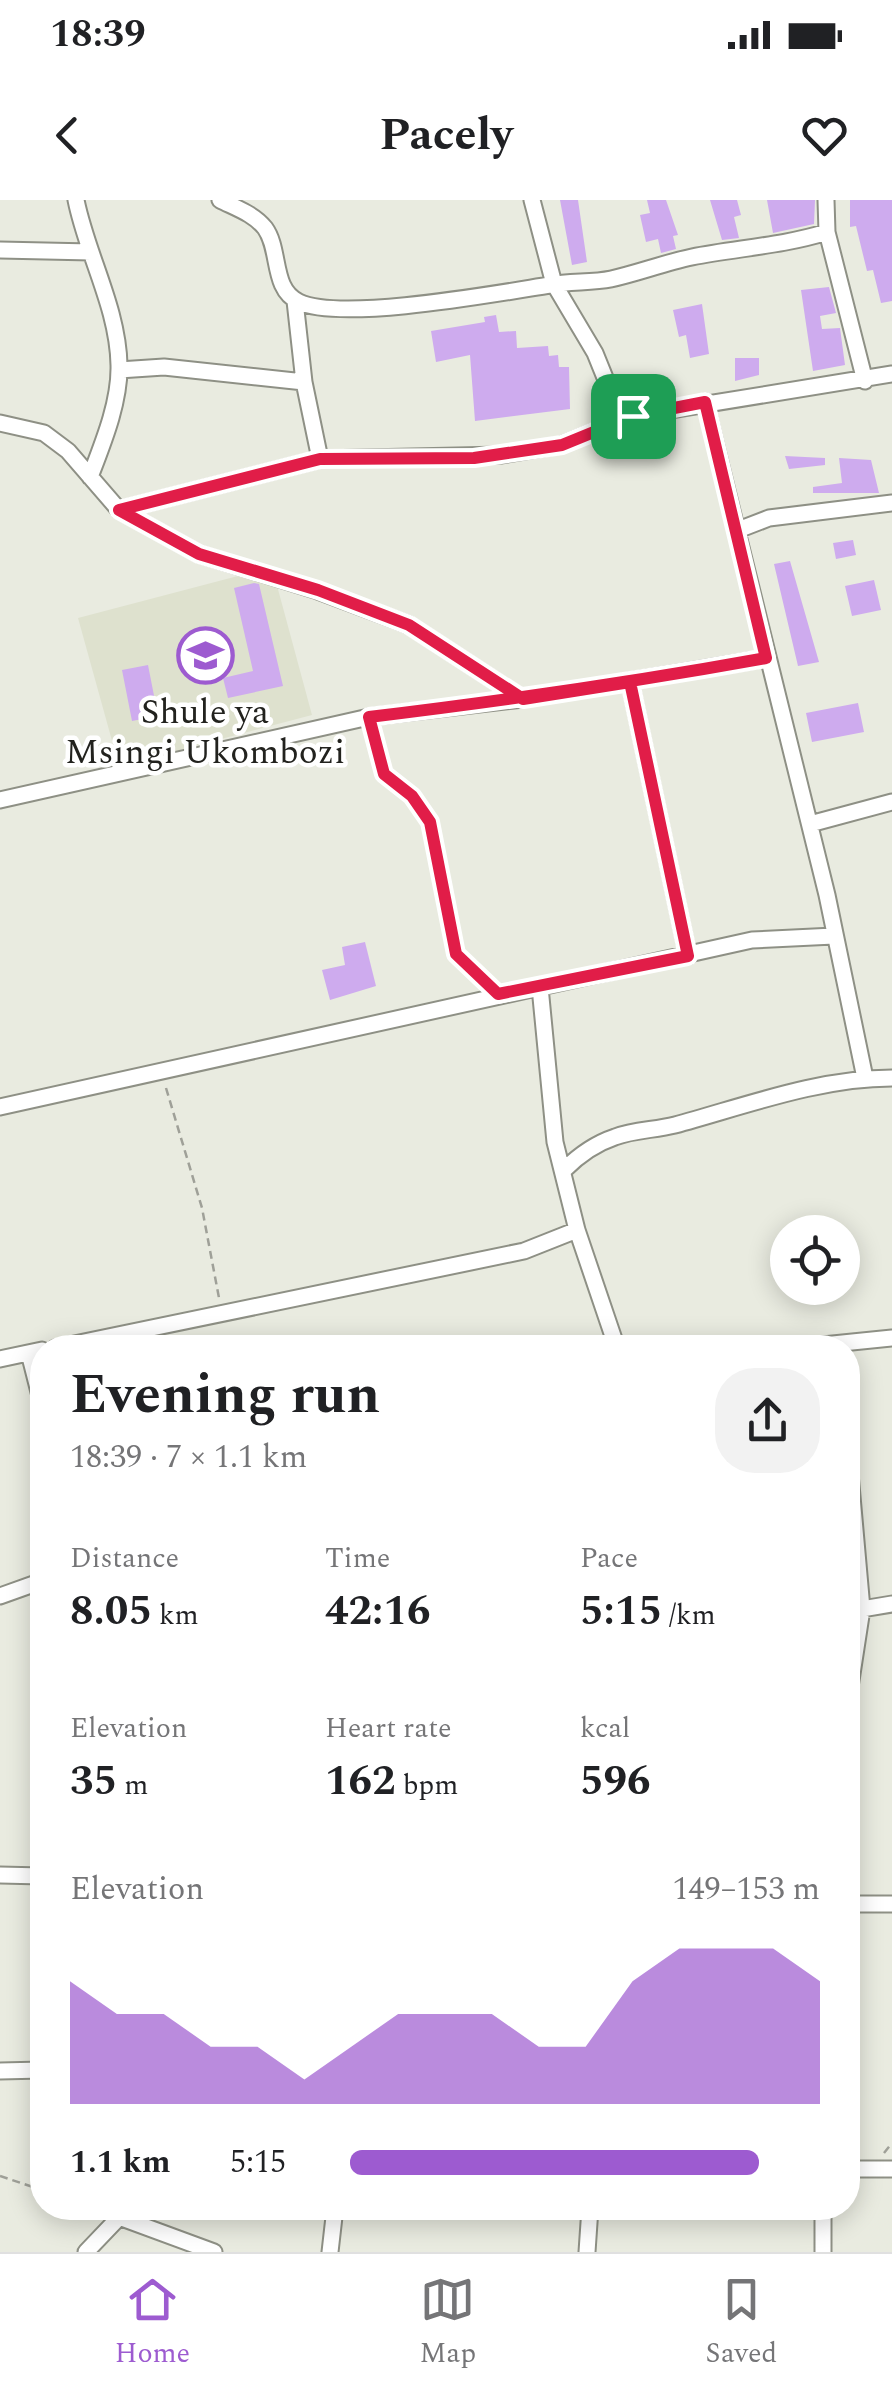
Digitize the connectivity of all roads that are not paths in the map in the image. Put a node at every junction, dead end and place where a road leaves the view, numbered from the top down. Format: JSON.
{"nodes":[{"id":1,"x":76,"y":200,"type":"edge"},
{"id":2,"x":220,"y":200,"type":"edge"},
{"id":3,"x":532,"y":200,"type":"edge"},
{"id":4,"x":826,"y":200,"type":"edge"},
{"id":5,"x":827,"y":232,"type":"junction"},
{"id":6,"x":0,"y":250,"type":"edge"},
{"id":7,"x":91,"y":252,"type":"junction"},
{"id":8,"x":554,"y":284,"type":"junction"},
{"id":9,"x":295,"y":301,"type":"junction"},
{"id":10,"x":120,"y":370,"type":"junction"},
{"id":11,"x":892,"y":374,"type":"edge"},
{"id":12,"x":864,"y":380,"type":"junction"},
{"id":13,"x":304,"y":382,"type":"junction"},
{"id":14,"x":705,"y":402,"type":"junction"},
{"id":15,"x":633,"y":416,"type":"junction"},
{"id":16,"x":0,"y":424,"type":"edge"},
{"id":17,"x":320,"y":459,"type":"junction"},
{"id":18,"x":90,"y":477,"type":"junction"},
{"id":19,"x":892,"y":504,"type":"edge"},
{"id":20,"x":119,"y":510,"type":"junction"},
{"id":21,"x":892,"y":513,"type":"edge"},
{"id":22,"x":738,"y":530,"type":"junction"},
{"id":23,"x":766,"y":658,"type":"junction"},
{"id":24,"x":630,"y":682,"type":"junction"},
{"id":25,"x":523,"y":699,"type":"junction"},
{"id":26,"x":0,"y":800,"type":"edge"},
{"id":27,"x":892,"y":802,"type":"edge"},
{"id":28,"x":810,"y":824,"type":"junction"},
{"id":29,"x":834,"y":936,"type":"junction"},
{"id":30,"x":688,"y":956,"type":"junction"},
{"id":31,"x":540,"y":988,"type":"junction"},
{"id":32,"x":865,"y":1078,"type":"junction"},
{"id":33,"x":892,"y":1078,"type":"edge"},
{"id":34,"x":0,"y":1108,"type":"edge"},
{"id":35,"x":564,"y":1170,"type":"junction"},
{"id":36,"x":576,"y":1230,"type":"junction"},
{"id":37,"x":119,"y":1335,"type":"edge"},
{"id":38,"x":613,"y":1335,"type":"edge"},
{"id":39,"x":892,"y":1338,"type":"edge"},
{"id":40,"x":860,"y":1342,"type":"edge"},
{"id":41,"x":30,"y":1352,"type":"edge"},
{"id":42,"x":0,"y":1359,"type":"edge"},
{"id":43,"x":30,"y":1585,"type":"edge"},
{"id":44,"x":860,"y":1586,"type":"edge"},
{"id":45,"x":0,"y":1596,"type":"edge"},
{"id":46,"x":892,"y":1604,"type":"edge"},
{"id":47,"x":862,"y":1609,"type":"junction"},
{"id":48,"x":860,"y":1622,"type":"edge"},
{"id":49,"x":0,"y":1876,"type":"edge"},
{"id":50,"x":30,"y":1876,"type":"edge"},
{"id":51,"x":860,"y":1904,"type":"edge"},
{"id":52,"x":892,"y":1904,"type":"edge"},
{"id":53,"x":30,"y":2071,"type":"edge"},
{"id":54,"x":0,"y":2072,"type":"edge"},
{"id":55,"x":860,"y":2169,"type":"edge"},
{"id":56,"x":892,"y":2169,"type":"edge"},
{"id":57,"x":116,"y":2220,"type":"edge"},
{"id":58,"x":142,"y":2220,"type":"edge"},
{"id":59,"x":334,"y":2220,"type":"edge"},
{"id":60,"x":589,"y":2220,"type":"edge"},
{"id":61,"x":823,"y":2220,"type":"edge"},
{"id":62,"x":86,"y":2252,"type":"edge"},
{"id":63,"x":214,"y":2252,"type":"edge"},
{"id":64,"x":330,"y":2252,"type":"edge"},
{"id":65,"x":588,"y":2252,"type":"edge"},
{"id":66,"x":823,"y":2252,"type":"edge"}],
"edges":[{"from":1,"to":7,"type":"street"},
{"from":2,"to":9,"type":"street"},
{"from":3,"to":8,"type":"street"},
{"from":4,"to":5,"type":"street"},
{"from":5,"to":8,"type":"street"},
{"from":5,"to":12,"type":"street"},
{"from":6,"to":7,"type":"street"},
{"from":7,"to":10,"type":"street"},
{"from":8,"to":9,"type":"street"},
{"from":8,"to":15,"type":"street"},
{"from":9,"to":13,"type":"street"},
{"from":10,"to":13,"type":"street"},
{"from":10,"to":18,"type":"street"},
{"from":11,"to":12,"type":"street"},
{"from":12,"to":14,"type":"street"},
{"from":13,"to":17,"type":"street"},
{"from":14,"to":15,"type":"street"},
{"from":14,"to":22,"type":"street"},
{"from":15,"to":17,"type":"street"},
{"from":16,"to":18,"type":"street"},
{"from":17,"to":20,"type":"street"},
{"from":18,"to":20,"type":"street"},
{"from":19,"to":21,"type":"street"},
{"from":19,"to":22,"type":"street"},
{"from":20,"to":25,"type":"street"},
{"from":22,"to":23,"type":"street"},
{"from":23,"to":24,"type":"street"},
{"from":23,"to":28,"type":"street"},
{"from":24,"to":25,"type":"street"},
{"from":24,"to":30,"type":"street"},
{"from":25,"to":26,"type":"street"},
{"from":27,"to":28,"type":"street"},
{"from":28,"to":29,"type":"street"},
{"from":29,"to":30,"type":"street"},
{"from":29,"to":32,"type":"street"},
{"from":30,"to":31,"type":"street"},
{"from":31,"to":34,"type":"street"},
{"from":31,"to":35,"type":"street"},
{"from":32,"to":33,"type":"street"},
{"from":32,"to":35,"type":"street"},
{"from":35,"to":36,"type":"street"},
{"from":36,"to":37,"type":"street"},
{"from":36,"to":38,"type":"street"},
{"from":39,"to":40,"type":"street"},
{"from":41,"to":42,"type":"street"},
{"from":43,"to":45,"type":"street"},
{"from":44,"to":47,"type":"street"},
{"from":46,"to":47,"type":"street"},
{"from":47,"to":48,"type":"street"},
{"from":49,"to":50,"type":"street"},
{"from":51,"to":52,"type":"street"},
{"from":53,"to":54,"type":"street"},
{"from":55,"to":56,"type":"street"},
{"from":57,"to":62,"type":"street"},
{"from":58,"to":63,"type":"street"},
{"from":59,"to":64,"type":"street"},
{"from":60,"to":65,"type":"street"},
{"from":61,"to":66,"type":"street"}]}
